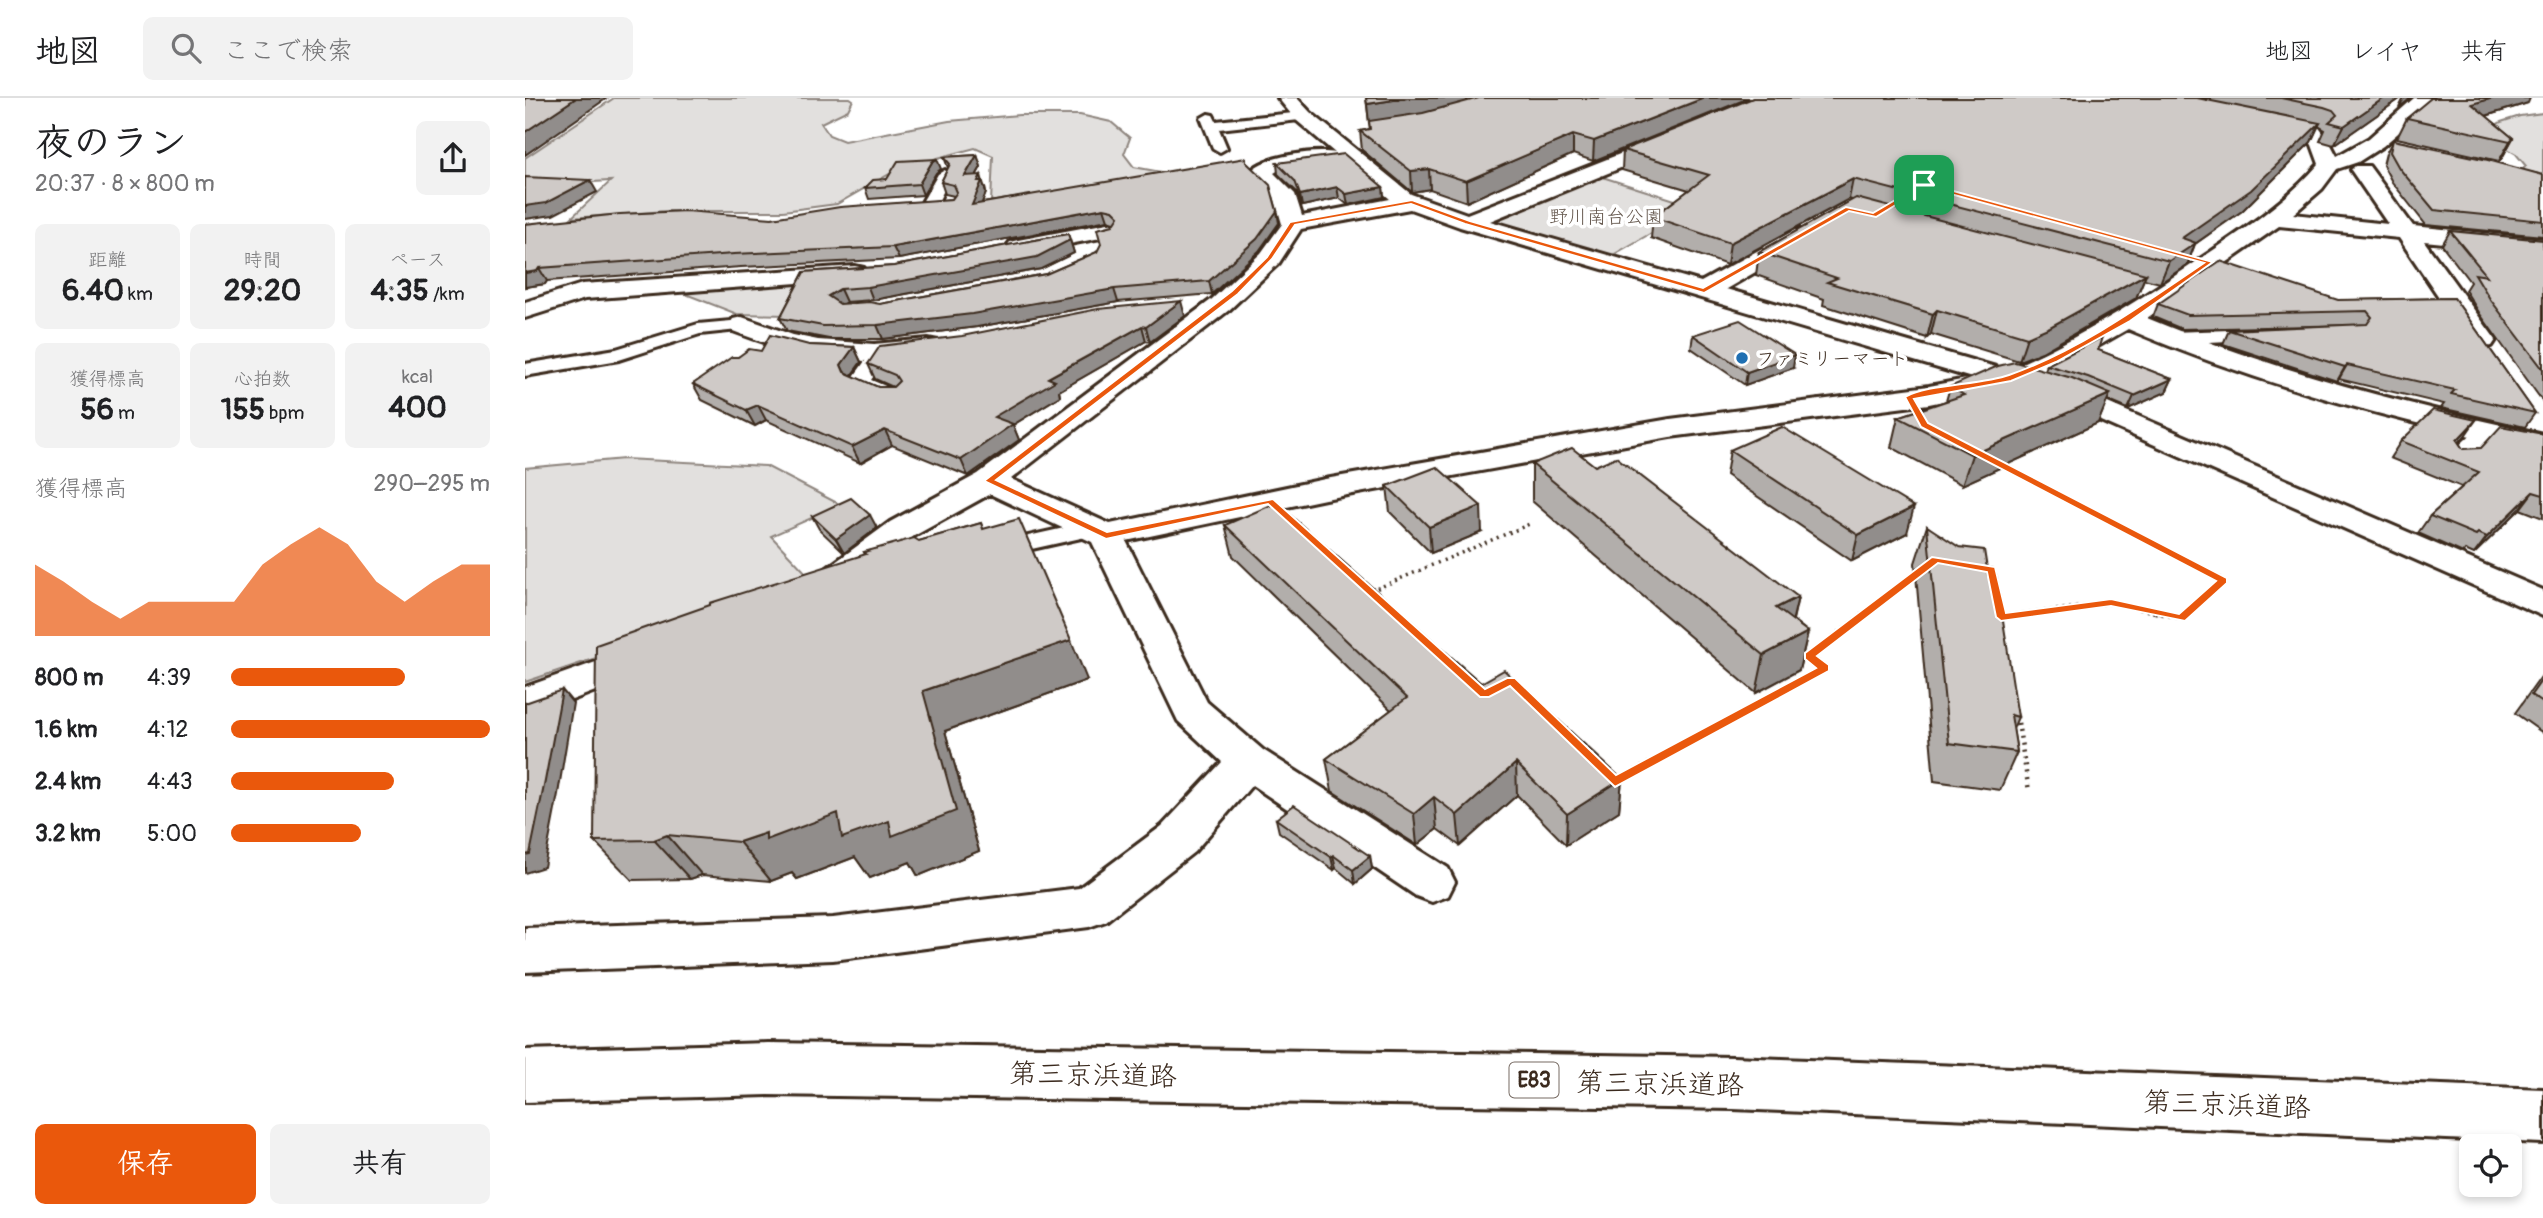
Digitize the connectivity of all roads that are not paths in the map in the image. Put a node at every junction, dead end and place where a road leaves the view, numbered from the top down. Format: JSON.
{"nodes":[{"id":1,"x":1287,"y":98,"type":"edge"},
{"id":2,"x":2287,"y":98,"type":"edge"},
{"id":3,"x":2423,"y":98,"type":"edge"},
{"id":4,"x":1303,"y":116,"type":"junction"},
{"id":5,"x":2288,"y":129,"type":"edge"},
{"id":6,"x":2315,"y":134,"type":"junction"},
{"id":7,"x":1683,"y":135,"type":"edge"},
{"id":8,"x":2376,"y":142,"type":"junction"},
{"id":9,"x":1354,"y":144,"type":"junction"},
{"id":10,"x":2400,"y":147,"type":"edge"},
{"id":11,"x":1220,"y":148,"type":"dead end"},
{"id":12,"x":2330,"y":165,"type":"junction"},
{"id":13,"x":2362,"y":170,"type":"dead end"},
{"id":14,"x":945,"y":174,"type":"edge"},
{"id":15,"x":1412,"y":202,"type":"junction"},
{"id":16,"x":938,"y":204,"type":"joint"},
{"id":17,"x":905,"y":206,"type":"edge"},
{"id":18,"x":2274,"y":219,"type":"junction"},
{"id":19,"x":1468,"y":222,"type":"junction"},
{"id":20,"x":1823,"y":223,"type":"edge"},
{"id":21,"x":1293,"y":224,"type":"junction"},
{"id":22,"x":2407,"y":232,"type":"junction"},
{"id":23,"x":1094,"y":241,"type":"edge"},
{"id":24,"x":2543,"y":246,"type":"edge"},
{"id":25,"x":991,"y":252,"type":"edge"},
{"id":26,"x":872,"y":271,"type":"edge"},
{"id":27,"x":2138,"y":288,"type":"edge"},
{"id":28,"x":1704,"y":291,"type":"junction"},
{"id":29,"x":2164,"y":295,"type":"junction"},
{"id":30,"x":1220,"y":305,"type":"junction"},
{"id":31,"x":1182,"y":306,"type":"edge"},
{"id":32,"x":525,"y":310,"type":"edge"},
{"id":33,"x":2127,"y":319,"type":"junction"},
{"id":34,"x":743,"y":325,"type":"joint"},
{"id":35,"x":2275,"y":334,"type":"edge"},
{"id":36,"x":2171,"y":338,"type":"junction"},
{"id":37,"x":957,"y":342,"type":"edge"},
{"id":38,"x":882,"y":351,"type":"junction"},
{"id":39,"x":2495,"y":358,"type":"edge"},
{"id":40,"x":525,"y":370,"type":"edge"},
{"id":41,"x":2008,"y":379,"type":"junction"},
{"id":42,"x":893,"y":396,"type":"edge"},
{"id":43,"x":2486,"y":431,"type":"junction"},
{"id":44,"x":2543,"y":443,"type":"edge"},
{"id":45,"x":2459,"y":458,"type":"edge"},
{"id":46,"x":989,"y":481,"type":"junction"},
{"id":47,"x":1098,"y":532,"type":"junction"},
{"id":48,"x":976,"y":554,"type":"edge"},
{"id":49,"x":863,"y":587,"type":"edge"},
{"id":50,"x":819,"y":601,"type":"joint"},
{"id":51,"x":2543,"y":604,"type":"edge"},
{"id":52,"x":666,"y":649,"type":"edge"},
{"id":53,"x":525,"y":703,"type":"edge"},
{"id":54,"x":1248,"y":761,"type":"junction"},
{"id":55,"x":1432,"y":882,"type":"dead end"},
{"id":56,"x":525,"y":950,"type":"edge"},
{"id":57,"x":525,"y":1076,"type":"edge"},
{"id":58,"x":2543,"y":1116,"type":"edge"}],
"edges":[{"from":1,"to":4,"type":"main road"},
{"from":2,"to":6,"type":"main road"},
{"from":3,"to":8,"type":"main road"},
{"from":4,"to":9,"type":"main road"},
{"from":4,"to":11,"type":"lane"},
{"from":5,"to":6,"type":"main road"},
{"from":6,"to":12,"type":"main road"},
{"from":7,"to":19,"type":"main road"},
{"from":8,"to":10,"type":"main road"},
{"from":8,"to":12,"type":"main road"},
{"from":9,"to":15,"type":"main road"},
{"from":9,"to":21,"type":"main road"},
{"from":12,"to":18,"type":"main road"},
{"from":13,"to":22,"type":"main road"},
{"from":14,"to":16,"type":"lane"},
{"from":15,"to":19,"type":"main road"},
{"from":15,"to":21,"type":"main road"},
{"from":16,"to":17,"type":"main road"},
{"from":18,"to":22,"type":"main road"},
{"from":18,"to":29,"type":"main road"},
{"from":19,"to":28,"type":"main road"},
{"from":20,"to":28,"type":"main road"},
{"from":21,"to":30,"type":"main road"},
{"from":22,"to":24,"type":"main road"},
{"from":22,"to":39,"type":"main road"},
{"from":23,"to":25,"type":"main road"},
{"from":26,"to":32,"type":"main road"},
{"from":27,"to":29,"type":"main road"},
{"from":28,"to":41,"type":"main road"},
{"from":29,"to":33,"type":"main road"},
{"from":30,"to":31,"type":"main road"},
{"from":30,"to":46,"type":"main road"},
{"from":33,"to":36,"type":"main road"},
{"from":33,"to":41,"type":"main road"},
{"from":34,"to":38,"type":"main road"},
{"from":34,"to":40,"type":"lane"},
{"from":35,"to":36,"type":"lane"},
{"from":36,"to":43,"type":"main road"},
{"from":37,"to":38,"type":"main road"},
{"from":38,"to":42,"type":"lane"},
{"from":41,"to":47,"type":"main road"},
{"from":41,"to":51,"type":"main road"},
{"from":43,"to":44,"type":"main road"},
{"from":43,"to":45,"type":"lane"},
{"from":46,"to":47,"type":"main road"},
{"from":46,"to":50,"type":"main road"},
{"from":47,"to":48,"type":"lane"},
{"from":47,"to":54,"type":"main road"},
{"from":49,"to":50,"type":"lane"},
{"from":52,"to":53,"type":"main road"},
{"from":54,"to":55,"type":"main road"},
{"from":54,"to":56,"type":"main road"},
{"from":57,"to":58,"type":"main road","name":"第三京浜道路","number":"E83"}]}
